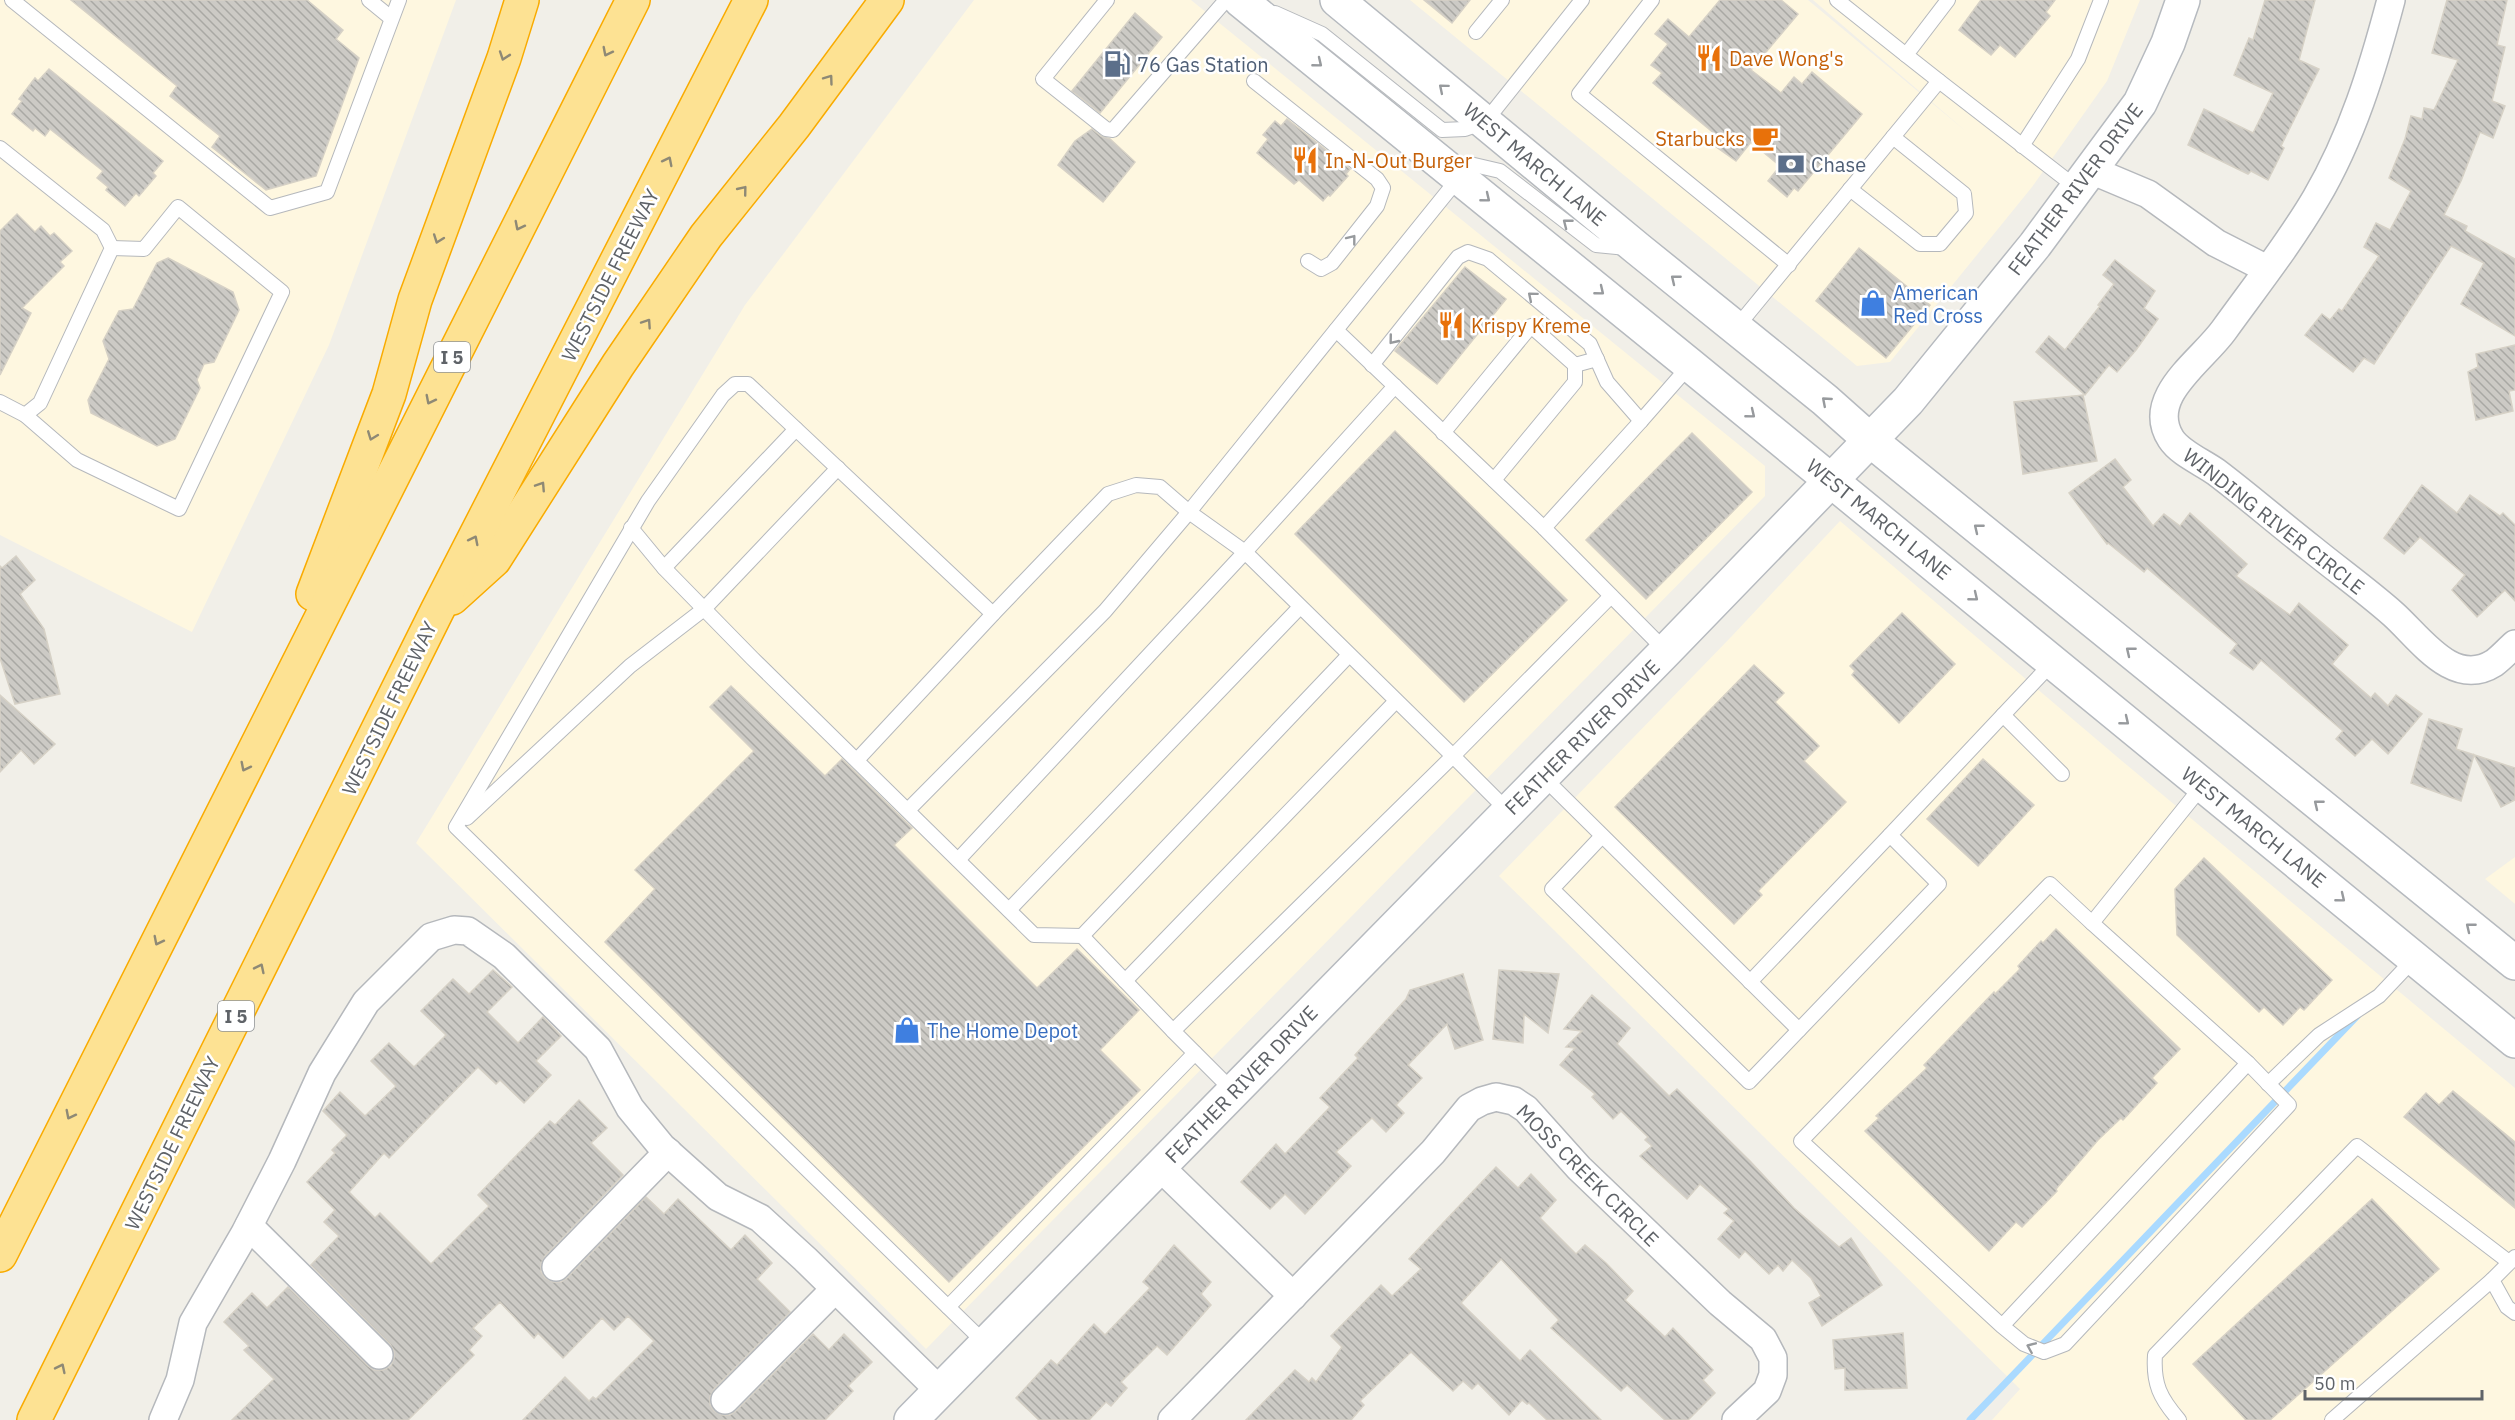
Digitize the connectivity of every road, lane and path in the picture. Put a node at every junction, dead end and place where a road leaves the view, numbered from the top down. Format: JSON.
{"nodes":[{"id":1,"x":12,"y":0,"type":"edge"},
{"id":2,"x":369,"y":0,"type":"edge"},
{"id":3,"x":399,"y":0,"type":"edge"},
{"id":4,"x":522,"y":0,"type":"edge"},
{"id":5,"x":633,"y":0,"type":"edge"},
{"id":6,"x":751,"y":0,"type":"edge"},
{"id":7,"x":887,"y":0,"type":"edge"},
{"id":8,"x":1107,"y":0,"type":"edge"},
{"id":9,"x":1226,"y":0,"type":"edge"},
{"id":10,"x":1240,"y":0,"type":"edge"},
{"id":11,"x":1246,"y":0,"type":"edge"},
{"id":12,"x":1337,"y":0,"type":"edge"},
{"id":13,"x":1502,"y":0,"type":"edge"},
{"id":14,"x":1582,"y":0,"type":"edge"},
{"id":15,"x":1652,"y":0,"type":"edge"},
{"id":16,"x":1837,"y":0,"type":"edge"},
{"id":17,"x":1948,"y":0,"type":"edge"},
{"id":18,"x":2101,"y":0,"type":"edge"},
{"id":19,"x":2183,"y":0,"type":"edge"},
{"id":20,"x":2391,"y":0,"type":"edge"},
{"id":21,"x":391,"y":18,"type":"junction"},
{"id":22,"x":1476,"y":32,"type":"dead end"},
{"id":23,"x":1906,"y":55,"type":"junction"},
{"id":24,"x":1254,"y":81,"type":"dead end"},
{"id":25,"x":1939,"y":81,"type":"junction"},
{"id":26,"x":1485,"y":122,"type":"junction"},
{"id":27,"x":1893,"y":137,"type":"junction"},
{"id":28,"x":2022,"y":146,"type":"junction"},
{"id":29,"x":0,"y":148,"type":"edge"},
{"id":30,"x":1460,"y":177,"type":"junction"},
{"id":31,"x":2084,"y":179,"type":"junction"},
{"id":32,"x":1850,"y":189,"type":"junction"},
{"id":33,"x":112,"y":248,"type":"junction"},
{"id":34,"x":1638,"y":249,"type":"junction"},
{"id":35,"x":1308,"y":261,"type":"dead end"},
{"id":36,"x":1789,"y":265,"type":"junction"},
{"id":37,"x":2267,"y":269,"type":"junction"},
{"id":38,"x":1736,"y":328,"type":"junction"},
{"id":39,"x":1336,"y":330,"type":"junction"},
{"id":40,"x":1597,"y":359,"type":"junction"},
{"id":41,"x":1690,"y":364,"type":"junction"},
{"id":42,"x":1372,"y":365,"type":"junction"},
{"id":43,"x":1575,"y":365,"type":"junction"},
{"id":44,"x":1395,"y":386,"type":"junction"},
{"id":45,"x":0,"y":402,"type":"edge"},
{"id":46,"x":25,"y":415,"type":"junction"},
{"id":47,"x":1641,"y":421,"type":"junction"},
{"id":48,"x":796,"y":429,"type":"junction"},
{"id":49,"x":1443,"y":433,"type":"junction"},
{"id":50,"x":1870,"y":440,"type":"junction"},
{"id":51,"x":838,"y":468,"type":"junction"},
{"id":52,"x":1494,"y":480,"type":"junction"},
{"id":53,"x":1832,"y":480,"type":"junction"},
{"id":54,"x":1189,"y":512,"type":"junction"},
{"id":55,"x":632,"y":528,"type":"junction"},
{"id":56,"x":1544,"y":528,"type":"junction"},
{"id":57,"x":1245,"y":552,"type":"junction"},
{"id":58,"x":664,"y":568,"type":"junction"},
{"id":59,"x":1611,"y":596,"type":"junction"},
{"id":60,"x":1300,"y":607,"type":"junction"},
{"id":61,"x":704,"y":609,"type":"junction"},
{"id":62,"x":437,"y":611,"type":"junction"},
{"id":63,"x":993,"y":614,"type":"junction"},
{"id":64,"x":2515,"y":644,"type":"edge"},
{"id":65,"x":1666,"y":651,"type":"junction"},
{"id":66,"x":1349,"y":655,"type":"junction"},
{"id":67,"x":2053,"y":662,"type":"junction"},
{"id":68,"x":1396,"y":701,"type":"junction"},
{"id":69,"x":271,"y":714,"type":"junction"},
{"id":70,"x":2003,"y":715,"type":"junction"},
{"id":71,"x":1453,"y":756,"type":"junction"},
{"id":72,"x":857,"y":760,"type":"junction"},
{"id":73,"x":2062,"y":774,"type":"dead end"},
{"id":74,"x":1542,"y":776,"type":"junction"},
{"id":75,"x":2203,"y":785,"type":"junction"},
{"id":76,"x":908,"y":810,"type":"junction"},
{"id":77,"x":1508,"y":811,"type":"junction"},
{"id":78,"x":456,"y":827,"type":"junction"},
{"id":79,"x":1602,"y":836,"type":"junction"},
{"id":80,"x":1890,"y":836,"type":"junction"},
{"id":81,"x":958,"y":860,"type":"junction"},
{"id":82,"x":1009,"y":910,"type":"junction"},
{"id":83,"x":2092,"y":923,"type":"junction"},
{"id":84,"x":1082,"y":936,"type":"junction"},
{"id":85,"x":2414,"y":958,"type":"junction"},
{"id":86,"x":2515,"y":963,"type":"edge"},
{"id":87,"x":1125,"y":981,"type":"junction"},
{"id":88,"x":1750,"y":982,"type":"junction"},
{"id":89,"x":1799,"y":1030,"type":"junction"},
{"id":90,"x":1173,"y":1031,"type":"junction"},
{"id":91,"x":2515,"y":1041,"type":"edge"},
{"id":92,"x":1195,"y":1053,"type":"junction"},
{"id":93,"x":2248,"y":1063,"type":"junction"},
{"id":94,"x":2268,"y":1084,"type":"junction"},
{"id":95,"x":1234,"y":1092,"type":"junction"},
{"id":96,"x":668,"y":1152,"type":"junction"},
{"id":97,"x":1160,"y":1167,"type":"junction"},
{"id":98,"x":249,"y":1226,"type":"junction"},
{"id":99,"x":0,"y":1255,"type":"edge"},
{"id":100,"x":2512,"y":1259,"type":"edge"},
{"id":101,"x":556,"y":1267,"type":"dead end"},
{"id":102,"x":2492,"y":1280,"type":"junction"},
{"id":103,"x":835,"y":1289,"type":"junction"},
{"id":104,"x":1293,"y":1296,"type":"junction"},
{"id":105,"x":948,"y":1307,"type":"junction"},
{"id":106,"x":2515,"y":1313,"type":"edge"},
{"id":107,"x":2002,"y":1326,"type":"junction"},
{"id":108,"x":986,"y":1344,"type":"junction"},
{"id":109,"x":379,"y":1355,"type":"dead end"},
{"id":110,"x":940,"y":1391,"type":"junction"},
{"id":111,"x":725,"y":1400,"type":"dead end"},
{"id":112,"x":34,"y":1420,"type":"edge"},
{"id":113,"x":163,"y":1420,"type":"edge"},
{"id":114,"x":911,"y":1420,"type":"edge"},
{"id":115,"x":1172,"y":1420,"type":"edge"},
{"id":116,"x":1736,"y":1420,"type":"edge"},
{"id":117,"x":2179,"y":1420,"type":"edge"},
{"id":118,"x":2332,"y":1420,"type":"edge"}],
"edges":[{"from":1,"to":21,"type":"lane"},
{"from":2,"to":21,"type":"lane"},
{"from":3,"to":21,"type":"lane"},
{"from":4,"to":69,"type":"highway","one_way":true},
{"from":5,"to":69,"type":"highway","number":"I 5","one_way":true},
{"from":62,"to":6,"type":"highway","name":"WESTSIDE FREEWAY","number":"I 5","one_way":true},
{"from":62,"to":7,"type":"highway","one_way":true},
{"from":8,"to":9,"type":"lane"},
{"from":10,"to":30,"type":"main road","name":"WEST MARCH LANE","one_way":true},
{"from":11,"to":26,"type":"lane"},
{"from":26,"to":12,"type":"main road","name":"WEST MARCH LANE","one_way":true},
{"from":13,"to":22,"type":"lane"},
{"from":14,"to":26,"type":"lane"},
{"from":15,"to":36,"type":"lane"},
{"from":16,"to":23,"type":"lane"},
{"from":17,"to":23,"type":"lane"},
{"from":18,"to":28,"type":"lane"},
{"from":19,"to":31,"type":"main road","name":"FEATHER RIVER DRIVE"},
{"from":20,"to":37,"type":"street","name":"WINDING RIVER CIRCLE"},
{"from":23,"to":25,"type":"lane"},
{"from":35,"to":24,"type":"lane","one_way":true},
{"from":25,"to":27,"type":"lane"},
{"from":25,"to":28,"type":"lane"},
{"from":26,"to":34,"type":"main road","name":"WEST MARCH LANE"},
{"from":27,"to":32,"type":"lane"},
{"from":27,"to":32,"type":"lane"},
{"from":28,"to":31,"type":"lane"},
{"from":29,"to":33,"type":"lane"},
{"from":34,"to":30,"type":"lane","one_way":true},
{"from":30,"to":39,"type":"lane"},
{"from":30,"to":41,"type":"main road","name":"WEST MARCH LANE","one_way":true},
{"from":31,"to":37,"type":"street"},
{"from":31,"to":50,"type":"main road","name":"FEATHER RIVER DRIVE"},
{"from":32,"to":36,"type":"lane"},
{"from":33,"to":46,"type":"lane"},
{"from":33,"to":46,"type":"lane"},
{"from":38,"to":34,"type":"main road","name":"WEST MARCH LANE","one_way":true},
{"from":36,"to":38,"type":"lane"},
{"from":37,"to":64,"type":"street","name":"WINDING RIVER CIRCLE"},
{"from":50,"to":38,"type":"main road","name":"WEST MARCH LANE","one_way":true},
{"from":39,"to":42,"type":"lane"},
{"from":39,"to":54,"type":"lane"},
{"from":40,"to":42,"type":"lane","one_way":true},
{"from":40,"to":43,"type":"lane"},
{"from":40,"to":47,"type":"lane"},
{"from":41,"to":47,"type":"lane"},
{"from":41,"to":53,"type":"main road","name":"WEST MARCH LANE","one_way":true},
{"from":42,"to":44,"type":"lane"},
{"from":43,"to":49,"type":"lane"},
{"from":43,"to":52,"type":"lane"},
{"from":44,"to":49,"type":"lane"},
{"from":44,"to":57,"type":"lane"},
{"from":45,"to":46,"type":"lane"},
{"from":47,"to":56,"type":"lane"},
{"from":48,"to":51,"type":"lane"},
{"from":48,"to":55,"type":"lane"},
{"from":48,"to":58,"type":"lane"},
{"from":49,"to":52,"type":"lane"},
{"from":50,"to":53,"type":"main road","name":"FEATHER RIVER DRIVE"},
{"from":86,"to":50,"type":"main road","name":"WEST MARCH LANE","one_way":true},
{"from":51,"to":61,"type":"lane"},
{"from":51,"to":63,"type":"lane"},
{"from":52,"to":56,"type":"lane"},
{"from":53,"to":65,"type":"main road","name":"FEATHER RIVER DRIVE"},
{"from":53,"to":67,"type":"main road","name":"WEST MARCH LANE","one_way":true},
{"from":54,"to":57,"type":"lane"},
{"from":54,"to":63,"type":"lane"},
{"from":54,"to":76,"type":"lane"},
{"from":55,"to":58,"type":"lane"},
{"from":55,"to":78,"type":"lane"},
{"from":56,"to":59,"type":"lane"},
{"from":57,"to":60,"type":"lane"},
{"from":57,"to":81,"type":"lane"},
{"from":58,"to":61,"type":"lane"},
{"from":59,"to":65,"type":"lane"},
{"from":59,"to":71,"type":"lane"},
{"from":60,"to":66,"type":"lane"},
{"from":60,"to":82,"type":"lane"},
{"from":61,"to":72,"type":"lane"},
{"from":61,"to":78,"type":"lane"},
{"from":112,"to":62,"type":"highway","name":"WESTSIDE FREEWAY","number":"I 5","one_way":true},
{"from":63,"to":72,"type":"lane"},
{"from":65,"to":74,"type":"main road","name":"FEATHER RIVER DRIVE"},
{"from":66,"to":68,"type":"lane"},
{"from":66,"to":84,"type":"lane"},
{"from":67,"to":70,"type":"lane"},
{"from":67,"to":75,"type":"main road","name":"WEST MARCH LANE","one_way":true},
{"from":68,"to":71,"type":"lane"},
{"from":68,"to":87,"type":"lane"},
{"from":69,"to":99,"type":"highway","number":"I 5","one_way":true},
{"from":70,"to":73,"type":"lane"},
{"from":70,"to":80,"type":"lane"},
{"from":71,"to":77,"type":"lane"},
{"from":71,"to":90,"type":"lane"},
{"from":72,"to":76,"type":"lane"},
{"from":74,"to":77,"type":"main road","name":"FEATHER RIVER DRIVE"},
{"from":74,"to":79,"type":"lane"},
{"from":75,"to":83,"type":"lane"},
{"from":75,"to":85,"type":"main road","name":"WEST MARCH LANE","one_way":true},
{"from":76,"to":81,"type":"lane"},
{"from":77,"to":95,"type":"main road","name":"FEATHER RIVER DRIVE"},
{"from":78,"to":105,"type":"lane"},
{"from":79,"to":88,"type":"lane"},
{"from":79,"to":89,"type":"lane"},
{"from":80,"to":88,"type":"lane"},
{"from":80,"to":89,"type":"lane"},
{"from":81,"to":82,"type":"lane"},
{"from":82,"to":84,"type":"lane"},
{"from":83,"to":93,"type":"lane"},
{"from":83,"to":107,"type":"lane"},
{"from":84,"to":87,"type":"lane"},
{"from":85,"to":91,"type":"main road","name":"WEST MARCH LANE"},
{"from":85,"to":94,"type":"lane"},
{"from":87,"to":90,"type":"lane"},
{"from":88,"to":89,"type":"lane"},
{"from":90,"to":92,"type":"lane"},
{"from":92,"to":95,"type":"lane"},
{"from":92,"to":105,"type":"lane"},
{"from":93,"to":94,"type":"lane"},
{"from":93,"to":107,"type":"lane"},
{"from":94,"to":107,"type":"lane","one_way":true},
{"from":95,"to":97,"type":"main road","name":"FEATHER RIVER DRIVE"},
{"from":96,"to":98,"type":"street"},
{"from":96,"to":101,"type":"street"},
{"from":96,"to":103,"type":"street"},
{"from":97,"to":104,"type":"street"},
{"from":97,"to":108,"type":"main road","name":"FEATHER RIVER DRIVE"},
{"from":98,"to":109,"type":"street"},
{"from":98,"to":113,"type":"street"},
{"from":100,"to":102,"type":"lane"},
{"from":100,"to":117,"type":"lane"},
{"from":102,"to":106,"type":"lane"},
{"from":102,"to":118,"type":"lane"},
{"from":103,"to":110,"type":"street"},
{"from":103,"to":111,"type":"street"},
{"from":104,"to":115,"type":"street","name":"MOSS CREEK CIRCLE"},
{"from":104,"to":116,"type":"street","name":"MOSS CREEK CIRCLE"},
{"from":105,"to":108,"type":"lane"},
{"from":108,"to":110,"type":"main road","name":"FEATHER RIVER DRIVE"},
{"from":110,"to":114,"type":"main road","name":"FEATHER RIVER DRIVE"}]}
